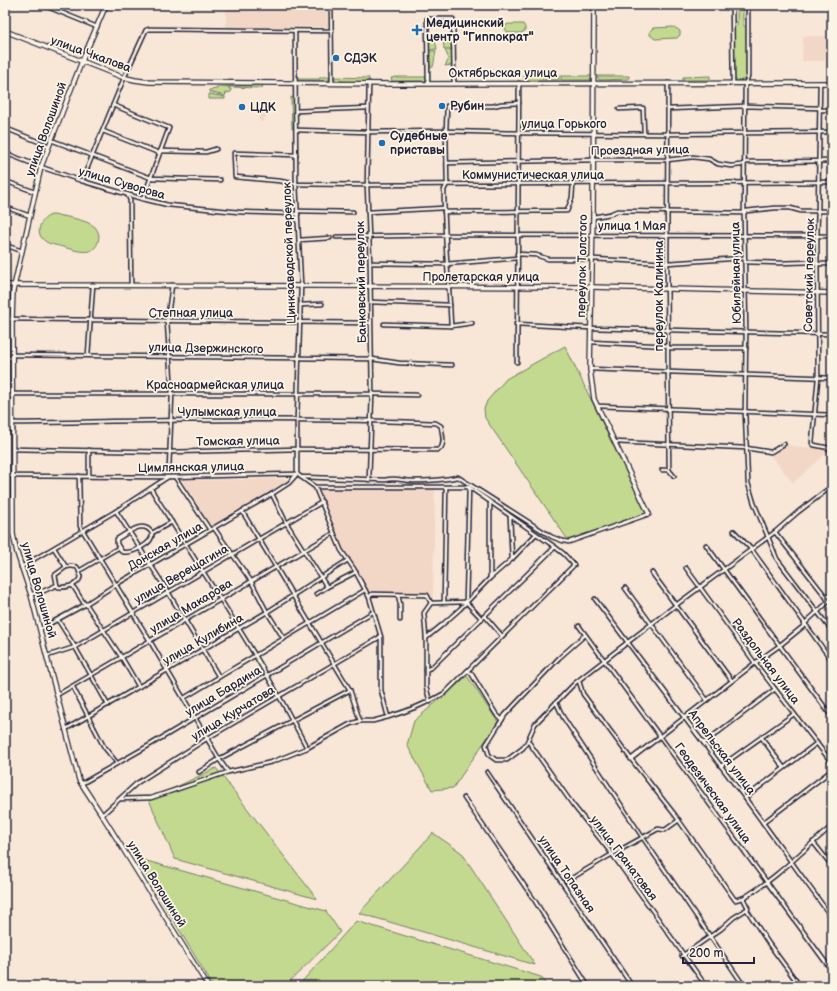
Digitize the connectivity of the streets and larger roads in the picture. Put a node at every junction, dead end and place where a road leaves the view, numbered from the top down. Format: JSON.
{"nodes":[{"id":1,"x":43,"y":5,"type":"edge"},
{"id":2,"x":106,"y":5,"type":"edge"},
{"id":3,"x":331,"y":5,"type":"edge"},
{"id":4,"x":594,"y":5,"type":"edge"},
{"id":5,"x":732,"y":5,"type":"edge"},
{"id":6,"x":748,"y":5,"type":"edge"},
{"id":7,"x":97,"y":27,"type":"junction"},
{"id":8,"x":5,"y":31,"type":"edge"},
{"id":9,"x":295,"y":31,"type":"junction"},
{"id":10,"x":332,"y":31,"type":"junction"},
{"id":11,"x":82,"y":61,"type":"junction"},
{"id":12,"x":124,"y":78,"type":"junction"},
{"id":13,"x":174,"y":82,"type":"joint"},
{"id":14,"x":733,"y":82,"type":"junction"},
{"id":15,"x":745,"y":82,"type":"junction"},
{"id":16,"x":295,"y":83,"type":"junction"},
{"id":17,"x":332,"y":83,"type":"junction"},
{"id":18,"x":369,"y":83,"type":"junction"},
{"id":19,"x":428,"y":83,"type":"junction"},
{"id":20,"x":454,"y":83,"type":"junction"},
{"id":21,"x":519,"y":83,"type":"junction"},
{"id":22,"x":594,"y":83,"type":"junction"},
{"id":23,"x":668,"y":83,"type":"junction"},
{"id":24,"x":820,"y":83,"type":"junction"},
{"id":25,"x":832,"y":83,"type":"edge"},
{"id":26,"x":519,"y":103,"type":"junction"},
{"id":27,"x":113,"y":105,"type":"junction"},
{"id":28,"x":745,"y":106,"type":"junction"},
{"id":29,"x":368,"y":108,"type":"junction"},
{"id":30,"x":618,"y":109,"type":"dead end"},
{"id":31,"x":668,"y":109,"type":"junction"},
{"id":32,"x":820,"y":109,"type":"junction"},
{"id":33,"x":832,"y":110,"type":"edge"},
{"id":34,"x":296,"y":111,"type":"junction"},
{"id":35,"x":5,"y":128,"type":"edge"},
{"id":36,"x":296,"y":130,"type":"junction"},
{"id":37,"x":446,"y":130,"type":"junction"},
{"id":38,"x":103,"y":131,"type":"junction"},
{"id":39,"x":368,"y":132,"type":"junction"},
{"id":40,"x":820,"y":132,"type":"junction"},
{"id":41,"x":832,"y":132,"type":"edge"},
{"id":42,"x":519,"y":133,"type":"junction"},
{"id":43,"x":594,"y":133,"type":"junction"},
{"id":44,"x":745,"y":133,"type":"junction"},
{"id":45,"x":644,"y":134,"type":"junction"},
{"id":46,"x":668,"y":134,"type":"junction"},
{"id":47,"x":51,"y":140,"type":"junction"},
{"id":48,"x":49,"y":146,"type":"junction"},
{"id":49,"x":216,"y":149,"type":"dead end"},
{"id":50,"x":160,"y":152,"type":"junction"},
{"id":51,"x":5,"y":153,"type":"edge"},
{"id":52,"x":92,"y":155,"type":"junction"},
{"id":53,"x":296,"y":155,"type":"junction"},
{"id":54,"x":594,"y":160,"type":"junction"},
{"id":55,"x":667,"y":160,"type":"junction"},
{"id":56,"x":818,"y":161,"type":"junction"},
{"id":57,"x":832,"y":161,"type":"edge"},
{"id":58,"x":518,"y":162,"type":"junction"},
{"id":59,"x":744,"y":163,"type":"junction"},
{"id":60,"x":447,"y":164,"type":"junction"},
{"id":61,"x":41,"y":167,"type":"junction"},
{"id":62,"x":151,"y":178,"type":"junction"},
{"id":63,"x":220,"y":180,"type":"dead end"},
{"id":64,"x":5,"y":181,"type":"edge"},
{"id":65,"x":82,"y":181,"type":"junction"},
{"id":66,"x":819,"y":182,"type":"junction"},
{"id":67,"x":832,"y":182,"type":"edge"},
{"id":68,"x":296,"y":184,"type":"junction"},
{"id":69,"x":447,"y":184,"type":"junction"},
{"id":70,"x":518,"y":184,"type":"junction"},
{"id":71,"x":573,"y":184,"type":"junction"},
{"id":72,"x":593,"y":184,"type":"junction"},
{"id":73,"x":668,"y":184,"type":"junction"},
{"id":74,"x":744,"y":184,"type":"junction"},
{"id":75,"x":367,"y":185,"type":"junction"},
{"id":76,"x":35,"y":192,"type":"junction"},
{"id":77,"x":127,"y":194,"type":"junction"},
{"id":78,"x":136,"y":197,"type":"junction"},
{"id":79,"x":143,"y":199,"type":"junction"},
{"id":80,"x":130,"y":200,"type":"junction"},
{"id":81,"x":5,"y":207,"type":"edge"},
{"id":82,"x":444,"y":208,"type":"junction"},
{"id":83,"x":818,"y":211,"type":"junction"},
{"id":84,"x":832,"y":211,"type":"edge"},
{"id":85,"x":353,"y":212,"type":"dead end"},
{"id":86,"x":368,"y":212,"type":"junction"},
{"id":87,"x":444,"y":212,"type":"junction"},
{"id":88,"x":518,"y":212,"type":"junction"},
{"id":89,"x":668,"y":212,"type":"junction"},
{"id":90,"x":297,"y":213,"type":"junction"},
{"id":91,"x":744,"y":213,"type":"junction"},
{"id":92,"x":30,"y":216,"type":"junction"},
{"id":93,"x":594,"y":217,"type":"junction"},
{"id":94,"x":444,"y":235,"type":"junction"},
{"id":95,"x":668,"y":235,"type":"junction"},
{"id":96,"x":518,"y":236,"type":"junction"},
{"id":97,"x":593,"y":236,"type":"junction"},
{"id":98,"x":744,"y":236,"type":"junction"},
{"id":99,"x":817,"y":236,"type":"junction"},
{"id":100,"x":832,"y":236,"type":"edge"},
{"id":101,"x":336,"y":237,"type":"dead end"},
{"id":102,"x":370,"y":237,"type":"junction"},
{"id":103,"x":330,"y":238,"type":"dead end"},
{"id":104,"x":299,"y":240,"type":"junction"},
{"id":105,"x":5,"y":245,"type":"edge"},
{"id":106,"x":22,"y":251,"type":"junction"},
{"id":107,"x":517,"y":256,"type":"junction"},
{"id":108,"x":592,"y":259,"type":"junction"},
{"id":109,"x":745,"y":260,"type":"junction"},
{"id":110,"x":370,"y":263,"type":"junction"},
{"id":111,"x":667,"y":263,"type":"junction"},
{"id":112,"x":446,"y":264,"type":"junction"},
{"id":113,"x":818,"y":264,"type":"junction"},
{"id":114,"x":832,"y":264,"type":"edge"},
{"id":115,"x":5,"y":285,"type":"edge"},
{"id":116,"x":93,"y":285,"type":"junction"},
{"id":117,"x":131,"y":285,"type":"junction"},
{"id":118,"x":172,"y":285,"type":"junction"},
{"id":119,"x":301,"y":285,"type":"junction"},
{"id":120,"x":14,"y":286,"type":"junction"},
{"id":121,"x":371,"y":286,"type":"junction"},
{"id":122,"x":449,"y":286,"type":"junction"},
{"id":123,"x":517,"y":287,"type":"junction"},
{"id":124,"x":592,"y":287,"type":"junction"},
{"id":125,"x":668,"y":289,"type":"junction"},
{"id":126,"x":745,"y":290,"type":"junction"},
{"id":127,"x":818,"y":293,"type":"junction"},
{"id":128,"x":832,"y":293,"type":"edge"},
{"id":129,"x":371,"y":302,"type":"junction"},
{"id":130,"x":322,"y":304,"type":"dead end"},
{"id":131,"x":301,"y":305,"type":"junction"},
{"id":132,"x":449,"y":305,"type":"junction"},
{"id":133,"x":5,"y":319,"type":"edge"},
{"id":134,"x":12,"y":319,"type":"junction"},
{"id":135,"x":90,"y":321,"type":"junction"},
{"id":136,"x":167,"y":322,"type":"junction"},
{"id":137,"x":301,"y":322,"type":"junction"},
{"id":138,"x":370,"y":323,"type":"junction"},
{"id":139,"x":472,"y":323,"type":"dead end"},
{"id":140,"x":384,"y":324,"type":"dead end"},
{"id":141,"x":516,"y":324,"type":"junction"},
{"id":142,"x":451,"y":326,"type":"junction"},
{"id":143,"x":591,"y":328,"type":"junction"},
{"id":144,"x":668,"y":329,"type":"junction"},
{"id":145,"x":746,"y":332,"type":"junction"},
{"id":146,"x":817,"y":334,"type":"junction"},
{"id":147,"x":832,"y":334,"type":"edge"},
{"id":148,"x":590,"y":342,"type":"junction"},
{"id":149,"x":668,"y":347,"type":"junction"},
{"id":150,"x":746,"y":348,"type":"junction"},
{"id":151,"x":88,"y":355,"type":"junction"},
{"id":152,"x":13,"y":356,"type":"junction"},
{"id":153,"x":170,"y":356,"type":"junction"},
{"id":154,"x":5,"y":358,"type":"edge"},
{"id":155,"x":300,"y":358,"type":"junction"},
{"id":156,"x":372,"y":359,"type":"junction"},
{"id":157,"x":517,"y":362,"type":"dead end"},
{"id":158,"x":452,"y":365,"type":"dead end"},
{"id":159,"x":590,"y":369,"type":"junction"},
{"id":160,"x":668,"y":372,"type":"junction"},
{"id":161,"x":745,"y":376,"type":"junction"},
{"id":162,"x":818,"y":378,"type":"junction"},
{"id":163,"x":832,"y":378,"type":"edge"},
{"id":164,"x":172,"y":394,"type":"junction"},
{"id":165,"x":298,"y":394,"type":"junction"},
{"id":166,"x":372,"y":394,"type":"junction"},
{"id":167,"x":13,"y":395,"type":"junction"},
{"id":168,"x":417,"y":395,"type":"dead end"},
{"id":169,"x":5,"y":396,"type":"edge"},
{"id":170,"x":598,"y":406,"type":"junction"},
{"id":171,"x":668,"y":409,"type":"junction"},
{"id":172,"x":745,"y":412,"type":"junction"},
{"id":173,"x":815,"y":414,"type":"junction"},
{"id":174,"x":832,"y":415,"type":"edge"},
{"id":175,"x":297,"y":420,"type":"junction"},
{"id":176,"x":371,"y":420,"type":"junction"},
{"id":177,"x":171,"y":421,"type":"junction"},
{"id":178,"x":12,"y":423,"type":"junction"},
{"id":179,"x":441,"y":426,"type":"joint"},
{"id":180,"x":5,"y":429,"type":"edge"},
{"id":181,"x":13,"y":430,"type":"junction"},
{"id":182,"x":614,"y":442,"type":"junction"},
{"id":183,"x":784,"y":444,"type":"dead end"},
{"id":184,"x":669,"y":446,"type":"junction"},
{"id":185,"x":746,"y":448,"type":"junction"},
{"id":186,"x":13,"y":449,"type":"junction"},
{"id":187,"x":297,"y":449,"type":"junction"},
{"id":188,"x":371,"y":449,"type":"junction"},
{"id":189,"x":88,"y":450,"type":"junction"},
{"id":190,"x":170,"y":452,"type":"junction"},
{"id":191,"x":832,"y":454,"type":"edge"},
{"id":192,"x":169,"y":469,"type":"dead end"},
{"id":193,"x":662,"y":470,"type":"dead end"},
{"id":194,"x":669,"y":470,"type":"junction"},
{"id":195,"x":297,"y":474,"type":"junction"},
{"id":196,"x":5,"y":476,"type":"edge"},
{"id":197,"x":13,"y":476,"type":"junction"},
{"id":198,"x":79,"y":476,"type":"junction"},
{"id":199,"x":89,"y":476,"type":"junction"},
{"id":200,"x":674,"y":476,"type":"dead end"},
{"id":201,"x":168,"y":477,"type":"junction"},
{"id":202,"x":175,"y":477,"type":"junction"},
{"id":203,"x":301,"y":477,"type":"junction"},
{"id":204,"x":369,"y":480,"type":"junction"},
{"id":205,"x":832,"y":486,"type":"edge"},
{"id":206,"x":315,"y":487,"type":"junction"},
{"id":207,"x":469,"y":487,"type":"junction"},
{"id":208,"x":446,"y":488,"type":"junction"},
{"id":209,"x":151,"y":489,"type":"junction"},
{"id":210,"x":272,"y":494,"type":"junction"},
{"id":211,"x":322,"y":502,"type":"junction"},
{"id":212,"x":490,"y":503,"type":"junction"},
{"id":213,"x":116,"y":511,"type":"junction"},
{"id":214,"x":242,"y":511,"type":"junction"},
{"id":215,"x":649,"y":514,"type":"joint"},
{"id":216,"x":510,"y":517,"type":"junction"},
{"id":217,"x":172,"y":522,"type":"junction"},
{"id":218,"x":287,"y":524,"type":"junction"},
{"id":219,"x":214,"y":528,"type":"junction"},
{"id":220,"x":210,"y":530,"type":"junction"},
{"id":221,"x":82,"y":531,"type":"junction"},
{"id":222,"x":734,"y":531,"type":"dead end"},
{"id":223,"x":130,"y":532,"type":"junction"},
{"id":224,"x":776,"y":532,"type":"junction"},
{"id":225,"x":152,"y":533,"type":"junction"},
{"id":226,"x":334,"y":533,"type":"junction"},
{"id":227,"x":536,"y":534,"type":"junction"},
{"id":228,"x":767,"y":537,"type":"junction"},
{"id":229,"x":260,"y":539,"type":"junction"},
{"id":230,"x":186,"y":544,"type":"junction"},
{"id":231,"x":706,"y":545,"type":"dead end"},
{"id":232,"x":555,"y":547,"type":"junction"},
{"id":233,"x":54,"y":548,"type":"junction"},
{"id":234,"x":118,"y":548,"type":"junction"},
{"id":235,"x":140,"y":548,"type":"junction"},
{"id":236,"x":304,"y":550,"type":"junction"},
{"id":237,"x":752,"y":550,"type":"junction"},
{"id":238,"x":233,"y":555,"type":"junction"},
{"id":239,"x":99,"y":559,"type":"junction"},
{"id":240,"x":512,"y":559,"type":"junction"},
{"id":241,"x":348,"y":560,"type":"junction"},
{"id":242,"x":151,"y":565,"type":"junction"},
{"id":243,"x":21,"y":567,"type":"junction"},
{"id":244,"x":66,"y":567,"type":"junction"},
{"id":245,"x":277,"y":567,"type":"junction"},
{"id":246,"x":686,"y":568,"type":"dead end"},
{"id":247,"x":724,"y":570,"type":"junction"},
{"id":248,"x":79,"y":571,"type":"junction"},
{"id":249,"x":204,"y":572,"type":"junction"},
{"id":250,"x":356,"y":572,"type":"junction"},
{"id":251,"x":652,"y":573,"type":"dead end"},
{"id":252,"x":321,"y":577,"type":"junction"},
{"id":253,"x":490,"y":578,"type":"junction"},
{"id":254,"x":251,"y":581,"type":"junction"},
{"id":255,"x":57,"y":585,"type":"junction"},
{"id":256,"x":115,"y":585,"type":"junction"},
{"id":257,"x":73,"y":586,"type":"junction"},
{"id":258,"x":327,"y":587,"type":"junction"},
{"id":259,"x":700,"y":587,"type":"junction"},
{"id":260,"x":625,"y":588,"type":"dead end"},
{"id":261,"x":365,"y":590,"type":"junction"},
{"id":262,"x":168,"y":592,"type":"junction"},
{"id":263,"x":832,"y":593,"type":"edge"},
{"id":264,"x":31,"y":594,"type":"junction"},
{"id":265,"x":293,"y":594,"type":"junction"},
{"id":266,"x":316,"y":594,"type":"dead end"},
{"id":267,"x":398,"y":594,"type":"junction"},
{"id":268,"x":368,"y":597,"type":"junction"},
{"id":269,"x":826,"y":597,"type":"junction"},
{"id":270,"x":222,"y":599,"type":"junction"},
{"id":271,"x":595,"y":599,"type":"dead end"},
{"id":272,"x":444,"y":602,"type":"junction"},
{"id":273,"x":466,"y":602,"type":"junction"},
{"id":274,"x":431,"y":603,"type":"junction"},
{"id":275,"x":86,"y":604,"type":"junction"},
{"id":276,"x":676,"y":605,"type":"junction"},
{"id":277,"x":817,"y":611,"type":"junction"},
{"id":278,"x":267,"y":612,"type":"junction"},
{"id":279,"x":373,"y":612,"type":"junction"},
{"id":280,"x":133,"y":614,"type":"junction"},
{"id":281,"x":483,"y":618,"type":"junction"},
{"id":282,"x":58,"y":620,"type":"junction"},
{"id":283,"x":400,"y":620,"type":"dead end"},
{"id":284,"x":186,"y":621,"type":"junction"},
{"id":285,"x":310,"y":623,"type":"junction"},
{"id":286,"x":651,"y":624,"type":"junction"},
{"id":287,"x":805,"y":624,"type":"junction"},
{"id":288,"x":579,"y":626,"type":"dead end"},
{"id":289,"x":239,"y":628,"type":"junction"},
{"id":290,"x":40,"y":629,"type":"junction"},
{"id":291,"x":104,"y":630,"type":"junction"},
{"id":292,"x":832,"y":631,"type":"edge"},
{"id":293,"x":585,"y":635,"type":"junction"},
{"id":294,"x":502,"y":636,"type":"junction"},
{"id":295,"x":381,"y":637,"type":"junction"},
{"id":296,"x":426,"y":638,"type":"junction"},
{"id":297,"x":284,"y":639,"type":"junction"},
{"id":298,"x":150,"y":641,"type":"junction"},
{"id":299,"x":322,"y":643,"type":"junction"},
{"id":300,"x":627,"y":643,"type":"junction"},
{"id":301,"x":779,"y":646,"type":"junction"},
{"id":302,"x":75,"y":647,"type":"junction"},
{"id":303,"x":202,"y":649,"type":"junction"},
{"id":304,"x":47,"y":656,"type":"junction"},
{"id":305,"x":255,"y":656,"type":"junction"},
{"id":306,"x":122,"y":658,"type":"junction"},
{"id":307,"x":604,"y":660,"type":"junction"},
{"id":308,"x":832,"y":661,"type":"edge"},
{"id":309,"x":334,"y":663,"type":"junction"},
{"id":310,"x":755,"y":663,"type":"junction"},
{"id":311,"x":168,"y":670,"type":"junction"},
{"id":312,"x":426,"y":670,"type":"junction"},
{"id":313,"x":467,"y":670,"type":"junction"},
{"id":314,"x":92,"y":675,"type":"junction"},
{"id":315,"x":267,"y":676,"type":"junction"},
{"id":316,"x":219,"y":677,"type":"junction"},
{"id":317,"x":579,"y":680,"type":"junction"},
{"id":318,"x":732,"y":681,"type":"junction"},
{"id":319,"x":73,"y":687,"type":"junction"},
{"id":320,"x":139,"y":687,"type":"junction"},
{"id":321,"x":776,"y":689,"type":"junction"},
{"id":322,"x":350,"y":690,"type":"junction"},
{"id":323,"x":57,"y":695,"type":"junction"},
{"id":324,"x":279,"y":696,"type":"junction"},
{"id":325,"x":184,"y":698,"type":"junction"},
{"id":326,"x":707,"y":700,"type":"junction"},
{"id":327,"x":430,"y":702,"type":"junction"},
{"id":328,"x":556,"y":702,"type":"junction"},
{"id":329,"x":108,"y":705,"type":"junction"},
{"id":330,"x":794,"y":714,"type":"junction"},
{"id":331,"x":88,"y":717,"type":"junction"},
{"id":332,"x":388,"y":717,"type":"junction"},
{"id":333,"x":832,"y":717,"type":"edge"},
{"id":334,"x":196,"y":718,"type":"junction"},
{"id":335,"x":685,"y":718,"type":"junction"},
{"id":336,"x":293,"y":720,"type":"junction"},
{"id":337,"x":502,"y":720,"type":"junction"},
{"id":338,"x":360,"y":721,"type":"junction"},
{"id":339,"x":66,"y":730,"type":"junction"},
{"id":340,"x":660,"y":737,"type":"junction"},
{"id":341,"x":208,"y":738,"type":"junction"},
{"id":342,"x":762,"y":738,"type":"junction"},
{"id":343,"x":528,"y":740,"type":"junction"},
{"id":344,"x":704,"y":743,"type":"junction"},
{"id":345,"x":817,"y":743,"type":"junction"},
{"id":346,"x":307,"y":748,"type":"junction"},
{"id":347,"x":219,"y":759,"type":"junction"},
{"id":348,"x":631,"y":759,"type":"junction"},
{"id":349,"x":117,"y":763,"type":"junction"},
{"id":350,"x":832,"y":763,"type":"edge"},
{"id":351,"x":721,"y":766,"type":"junction"},
{"id":352,"x":784,"y":768,"type":"junction"},
{"id":353,"x":832,"y":770,"type":"edge"},
{"id":354,"x":199,"y":772,"type":"dead end"},
{"id":355,"x":228,"y":772,"type":"junction"},
{"id":356,"x":487,"y":772,"type":"dead end"},
{"id":357,"x":81,"y":784,"type":"junction"},
{"id":358,"x":464,"y":798,"type":"dead end"},
{"id":359,"x":745,"y":798,"type":"junction"},
{"id":360,"x":120,"y":800,"type":"junction"},
{"id":361,"x":102,"y":815,"type":"junction"},
{"id":362,"x":679,"y":820,"type":"junction"},
{"id":363,"x":763,"y":823,"type":"junction"},
{"id":364,"x":832,"y":826,"type":"edge"},
{"id":365,"x":643,"y":838,"type":"junction"},
{"id":366,"x":813,"y":842,"type":"junction"},
{"id":367,"x":612,"y":854,"type":"junction"},
{"id":368,"x":791,"y":862,"type":"junction"},
{"id":369,"x":832,"y":866,"type":"edge"},
{"id":370,"x":567,"y":881,"type":"dead end"},
{"id":371,"x":767,"y":882,"type":"junction"},
{"id":372,"x":743,"y":898,"type":"junction"},
{"id":373,"x":748,"y":908,"type":"junction"},
{"id":374,"x":832,"y":918,"type":"edge"},
{"id":375,"x":710,"y":937,"type":"junction"},
{"id":376,"x":683,"y":955,"type":"junction"},
{"id":377,"x":832,"y":971,"type":"edge"},
{"id":378,"x":208,"y":986,"type":"edge"},
{"id":379,"x":588,"y":986,"type":"edge"},
{"id":380,"x":632,"y":986,"type":"edge"},
{"id":381,"x":706,"y":986,"type":"edge"},
{"id":382,"x":744,"y":986,"type":"edge"},
{"id":383,"x":800,"y":986,"type":"edge"}],
"edges":[{"from":1,"to":7,"type":"street"},
{"from":2,"to":7,"type":"street","name":"улица Волошиной"},
{"from":3,"to":10,"type":"street"},
{"from":4,"to":22,"type":"street","name":"переулок Толстого"},
{"from":5,"to":14,"type":"street"},
{"from":6,"to":15,"type":"street","name":"Юбилейная улица"},
{"from":7,"to":11,"type":"street","name":"улица Волошиной"},
{"from":8,"to":11,"type":"street","name":"улица Чкалова"},
{"from":9,"to":10,"type":"street"},
{"from":9,"to":12,"type":"street"},
{"from":9,"to":16,"type":"street","name":"Цинкзаводской переулок"},
{"from":10,"to":17,"type":"street"},
{"from":11,"to":12,"type":"street","name":"улица Чкалова"},
{"from":11,"to":47,"type":"street","name":"улица Волошиной"},
{"from":12,"to":13,"type":"street","name":"улица Чкалова"},
{"from":12,"to":27,"type":"street"},
{"from":13,"to":16,"type":"street","name":"Октябрьская улица"},
{"from":14,"to":15,"type":"street","name":"Октябрьская улица"},
{"from":14,"to":23,"type":"street","name":"Октябрьская улица"},
{"from":15,"to":24,"type":"street","name":"Октябрьская улица"},
{"from":15,"to":28,"type":"street","name":"Юбилейная улица"},
{"from":16,"to":17,"type":"street","name":"Октябрьская улица"},
{"from":16,"to":34,"type":"street","name":"Цинкзаводской переулок"},
{"from":17,"to":18,"type":"street","name":"Октябрьская улица"},
{"from":18,"to":19,"type":"street","name":"Октябрьская улица"},
{"from":18,"to":29,"type":"street","name":"Банковский переулок"},
{"from":19,"to":20,"type":"street","name":"Октябрьская улица"},
{"from":19,"to":20,"type":"street"},
{"from":20,"to":21,"type":"street","name":"Октябрьская улица"},
{"from":21,"to":22,"type":"street","name":"Октябрьская улица"},
{"from":21,"to":26,"type":"street"},
{"from":22,"to":23,"type":"street","name":"Октябрьская улица"},
{"from":22,"to":43,"type":"street","name":"переулок Толстого"},
{"from":23,"to":31,"type":"street","name":"переулок Калинина"},
{"from":24,"to":25,"type":"street","name":"Октябрьская улица"},
{"from":24,"to":32,"type":"street","name":"Советский переулок"},
{"from":26,"to":37,"type":"street"},
{"from":26,"to":42,"type":"street"},
{"from":27,"to":38,"type":"street"},
{"from":27,"to":50,"type":"street"},
{"from":28,"to":31,"type":"street"},
{"from":28,"to":32,"type":"street"},
{"from":28,"to":44,"type":"street","name":"Юбилейная улица"},
{"from":29,"to":34,"type":"street"},
{"from":29,"to":39,"type":"street","name":"Банковский переулок"},
{"from":30,"to":45,"type":"street"},
{"from":31,"to":46,"type":"street","name":"переулок Калинина"},
{"from":32,"to":33,"type":"street"},
{"from":32,"to":40,"type":"street","name":"Советский переулок"},
{"from":34,"to":36,"type":"street","name":"Цинкзаводской переулок"},
{"from":35,"to":48,"type":"street"},
{"from":36,"to":39,"type":"street","name":"улица Горького"},
{"from":36,"to":53,"type":"street","name":"Цинкзаводской переулок"},
{"from":37,"to":39,"type":"street","name":"улица Горького"},
{"from":37,"to":42,"type":"street","name":"улица Горького"},
{"from":37,"to":60,"type":"street"},
{"from":38,"to":50,"type":"street"},
{"from":38,"to":52,"type":"street"},
{"from":39,"to":75,"type":"street","name":"Банковский переулок"},
{"from":40,"to":41,"type":"street","name":"улица Горького"},
{"from":40,"to":44,"type":"street","name":"улица Горького"},
{"from":40,"to":56,"type":"street","name":"Советский переулок"},
{"from":42,"to":43,"type":"street","name":"улица Горького"},
{"from":42,"to":58,"type":"street"},
{"from":43,"to":45,"type":"street","name":"улица Горького"},
{"from":43,"to":54,"type":"street","name":"переулок Толстого"},
{"from":44,"to":46,"type":"street","name":"улица Горького"},
{"from":44,"to":59,"type":"street","name":"Юбилейная улица"},
{"from":45,"to":46,"type":"street","name":"улица Горького"},
{"from":46,"to":55,"type":"street","name":"переулок Калинина"},
{"from":47,"to":48,"type":"street","name":"улица Волошиной"},
{"from":47,"to":52,"type":"street"},
{"from":48,"to":61,"type":"street","name":"улица Волошиной"},
{"from":49,"to":50,"type":"street"},
{"from":50,"to":62,"type":"street"},
{"from":51,"to":61,"type":"street","name":"улица Суворова"},
{"from":52,"to":62,"type":"street"},
{"from":52,"to":65,"type":"street"},
{"from":53,"to":68,"type":"street","name":"Цинкзаводской переулок"},
{"from":53,"to":68,"type":"street","name":"Коммунистическая улица"},
{"from":54,"to":55,"type":"street","name":"Проездная улица"},
{"from":54,"to":58,"type":"street","name":"Проездная улица"},
{"from":54,"to":72,"type":"street","name":"переулок Толстого"},
{"from":55,"to":59,"type":"street","name":"Проездная улица"},
{"from":55,"to":73,"type":"street","name":"переулок Калинина"},
{"from":56,"to":57,"type":"street","name":"Проездная улица"},
{"from":56,"to":59,"type":"street","name":"Проездная улица"},
{"from":56,"to":66,"type":"street","name":"Советский переулок"},
{"from":58,"to":60,"type":"street","name":"Проездная улица"},
{"from":58,"to":70,"type":"street"},
{"from":59,"to":74,"type":"street","name":"Юбилейная улица"},
{"from":60,"to":69,"type":"street"},
{"from":61,"to":65,"type":"street","name":"улица Суворова"},
{"from":61,"to":76,"type":"street","name":"улица Волошиной"},
{"from":62,"to":63,"type":"street"},
{"from":62,"to":79,"type":"street"},
{"from":64,"to":76,"type":"street"},
{"from":65,"to":77,"type":"street","name":"улица Суворова"},
{"from":66,"to":67,"type":"street","name":"Коммунистическая улица"},
{"from":66,"to":74,"type":"street","name":"Коммунистическая улица"},
{"from":66,"to":83,"type":"street","name":"Советский переулок"},
{"from":68,"to":75,"type":"street","name":"Коммунистическая улица"},
{"from":68,"to":90,"type":"street","name":"Цинкзаводской переулок"},
{"from":69,"to":70,"type":"street","name":"Коммунистическая улица"},
{"from":69,"to":75,"type":"street","name":"Коммунистическая улица"},
{"from":69,"to":82,"type":"street"},
{"from":70,"to":71,"type":"street","name":"Коммунистическая улица"},
{"from":70,"to":88,"type":"street"},
{"from":71,"to":72,"type":"street","name":"Коммунистическая улица"},
{"from":71,"to":88,"type":"street"},
{"from":72,"to":73,"type":"street","name":"Коммунистическая улица"},
{"from":72,"to":93,"type":"street","name":"переулок Толстого"},
{"from":73,"to":74,"type":"street","name":"Коммунистическая улица"},
{"from":73,"to":89,"type":"street","name":"переулок Калинина"},
{"from":74,"to":91,"type":"street","name":"Юбилейная улица"},
{"from":75,"to":86,"type":"street","name":"Банковский переулок"},
{"from":76,"to":92,"type":"street","name":"улица Волошиной"},
{"from":77,"to":78,"type":"street","name":"улица Суворова"},
{"from":77,"to":80,"type":"street"},
{"from":78,"to":79,"type":"street","name":"улица Суворова"},
{"from":78,"to":80,"type":"street"},
{"from":79,"to":90,"type":"street","name":"улица Суворова"},
{"from":80,"to":117,"type":"street"},
{"from":81,"to":92,"type":"street"},
{"from":82,"to":86,"type":"street"},
{"from":82,"to":87,"type":"street"},
{"from":83,"to":84,"type":"street"},
{"from":83,"to":91,"type":"street"},
{"from":83,"to":99,"type":"street","name":"Советский переулок"},
{"from":85,"to":90,"type":"street","name":"улица Суворова"},
{"from":86,"to":102,"type":"street","name":"Банковский переулок"},
{"from":87,"to":88,"type":"street"},
{"from":87,"to":94,"type":"street"},
{"from":88,"to":96,"type":"street"},
{"from":89,"to":91,"type":"street"},
{"from":89,"to":93,"type":"street"},
{"from":89,"to":95,"type":"street","name":"переулок Калинина"},
{"from":90,"to":104,"type":"street","name":"Цинкзаводской переулок"},
{"from":91,"to":98,"type":"street","name":"Юбилейная улица"},
{"from":92,"to":106,"type":"street","name":"улица Волошиной"},
{"from":93,"to":97,"type":"street","name":"переулок Толстого"},
{"from":94,"to":96,"type":"street","name":"улица 1 Мая"},
{"from":94,"to":102,"type":"street","name":"улица 1 Мая"},
{"from":94,"to":112,"type":"street"},
{"from":95,"to":97,"type":"street","name":"улица 1 Мая"},
{"from":95,"to":98,"type":"street","name":"улица 1 Мая"},
{"from":95,"to":111,"type":"street","name":"переулок Калинина"},
{"from":96,"to":97,"type":"street","name":"улица 1 Мая"},
{"from":96,"to":107,"type":"street"},
{"from":97,"to":108,"type":"street","name":"переулок Толстого"},
{"from":98,"to":99,"type":"street","name":"улица 1 Мая"},
{"from":98,"to":109,"type":"street","name":"Юбилейная улица"},
{"from":99,"to":100,"type":"street","name":"улица 1 Мая"},
{"from":99,"to":113,"type":"street","name":"Советский переулок"},
{"from":101,"to":102,"type":"street","name":"улица 1 Мая"},
{"from":102,"to":110,"type":"street","name":"Банковский переулок"},
{"from":103,"to":104,"type":"street"},
{"from":104,"to":119,"type":"street","name":"Цинкзаводской переулок"},
{"from":105,"to":106,"type":"street"},
{"from":106,"to":120,"type":"street","name":"улица Волошиной"},
{"from":107,"to":108,"type":"street"},
{"from":107,"to":112,"type":"street"},
{"from":107,"to":123,"type":"street"},
{"from":108,"to":111,"type":"street"},
{"from":108,"to":124,"type":"street","name":"переулок Толстого"},
{"from":109,"to":111,"type":"street"},
{"from":109,"to":113,"type":"street"},
{"from":109,"to":126,"type":"street","name":"Юбилейная улица"},
{"from":110,"to":112,"type":"street"},
{"from":110,"to":121,"type":"street","name":"Банковский переулок"},
{"from":111,"to":125,"type":"street","name":"переулок Калинина"},
{"from":112,"to":122,"type":"street"},
{"from":113,"to":114,"type":"street"},
{"from":113,"to":127,"type":"street","name":"Советский переулок"},
{"from":115,"to":120,"type":"street","name":"Пролетарская улица"},
{"from":116,"to":117,"type":"street","name":"Пролетарская улица"},
{"from":116,"to":120,"type":"street","name":"Пролетарская улица"},
{"from":116,"to":135,"type":"street"},
{"from":117,"to":118,"type":"street","name":"Пролетарская улица"},
{"from":118,"to":119,"type":"street","name":"Пролетарская улица"},
{"from":118,"to":136,"type":"street"},
{"from":119,"to":121,"type":"street","name":"Пролетарская улица"},
{"from":119,"to":131,"type":"street","name":"Цинкзаводской переулок"},
{"from":120,"to":134,"type":"street","name":"улица Волошиной"},
{"from":121,"to":122,"type":"street","name":"Пролетарская улица"},
{"from":121,"to":129,"type":"street","name":"Банковский переулок"},
{"from":122,"to":123,"type":"street","name":"Пролетарская улица"},
{"from":122,"to":132,"type":"street"},
{"from":123,"to":124,"type":"street","name":"Пролетарская улица"},
{"from":123,"to":141,"type":"street"},
{"from":124,"to":125,"type":"street","name":"Пролетарская улица"},
{"from":124,"to":143,"type":"street","name":"переулок Толстого"},
{"from":125,"to":126,"type":"street","name":"Пролетарская улица"},
{"from":125,"to":144,"type":"street","name":"переулок Калинина"},
{"from":126,"to":127,"type":"street","name":"Пролетарская улица"},
{"from":126,"to":145,"type":"street","name":"Юбилейная улица"},
{"from":127,"to":128,"type":"street","name":"Пролетарская улица"},
{"from":127,"to":146,"type":"street","name":"Советский переулок"},
{"from":129,"to":132,"type":"street"},
{"from":129,"to":138,"type":"street","name":"Банковский переулок"},
{"from":130,"to":131,"type":"street"},
{"from":131,"to":137,"type":"street","name":"Цинкзаводской переулок"},
{"from":132,"to":142,"type":"street"},
{"from":133,"to":134,"type":"street","name":"Степная улица"},
{"from":134,"to":135,"type":"street","name":"Степная улица"},
{"from":134,"to":152,"type":"street","name":"улица Волошиной"},
{"from":135,"to":136,"type":"street","name":"Степная улица"},
{"from":135,"to":151,"type":"street"},
{"from":136,"to":137,"type":"street","name":"Степная улица"},
{"from":136,"to":153,"type":"street"},
{"from":137,"to":138,"type":"street","name":"Степная улица"},
{"from":137,"to":155,"type":"street","name":"Цинкзаводской переулок"},
{"from":138,"to":156,"type":"street","name":"Банковский переулок"},
{"from":139,"to":142,"type":"street"},
{"from":140,"to":142,"type":"street"},
{"from":141,"to":143,"type":"street"},
{"from":141,"to":157,"type":"street"},
{"from":143,"to":144,"type":"street"},
{"from":143,"to":148,"type":"street","name":"переулок Толстого"},
{"from":144,"to":145,"type":"street"},
{"from":144,"to":149,"type":"street","name":"переулок Калинина"},
{"from":145,"to":146,"type":"street"},
{"from":145,"to":150,"type":"street","name":"Юбилейная улица"},
{"from":146,"to":147,"type":"street"},
{"from":146,"to":162,"type":"street","name":"Советский переулок"},
{"from":148,"to":149,"type":"street"},
{"from":148,"to":159,"type":"street","name":"переулок Толстого"},
{"from":149,"to":150,"type":"street"},
{"from":149,"to":160,"type":"street","name":"переулок Калинина"},
{"from":150,"to":161,"type":"street","name":"Юбилейная улица"},
{"from":151,"to":152,"type":"street","name":"улица Дзержинского"},
{"from":151,"to":153,"type":"street","name":"улица Дзержинского"},
{"from":152,"to":154,"type":"street","name":"улица Дзержинского"},
{"from":152,"to":167,"type":"street","name":"улица Волошиной"},
{"from":153,"to":155,"type":"street","name":"улица Дзержинского"},
{"from":153,"to":164,"type":"street"},
{"from":155,"to":156,"type":"street","name":"улица Дзержинского"},
{"from":155,"to":165,"type":"street","name":"Цинкзаводской переулок"},
{"from":156,"to":158,"type":"street","name":"улица Дзержинского"},
{"from":156,"to":166,"type":"street","name":"Банковский переулок"},
{"from":159,"to":160,"type":"street"},
{"from":159,"to":170,"type":"street","name":"переулок Толстого"},
{"from":160,"to":161,"type":"street"},
{"from":160,"to":171,"type":"street","name":"переулок Калинина"},
{"from":161,"to":162,"type":"street"},
{"from":161,"to":172,"type":"street","name":"Юбилейная улица"},
{"from":162,"to":163,"type":"street"},
{"from":162,"to":173,"type":"street","name":"Советский переулок"},
{"from":164,"to":165,"type":"street","name":"Красноармейская улица"},
{"from":164,"to":167,"type":"street","name":"Красноармейская улица"},
{"from":164,"to":177,"type":"street"},
{"from":165,"to":166,"type":"street","name":"Красноармейская улица"},
{"from":165,"to":175,"type":"street","name":"Цинкзаводской переулок"},
{"from":166,"to":168,"type":"street","name":"Красноармейская улица"},
{"from":166,"to":176,"type":"street","name":"Банковский переулок"},
{"from":167,"to":169,"type":"street","name":"Красноармейская улица"},
{"from":167,"to":178,"type":"street","name":"улица Волошиной"},
{"from":170,"to":171,"type":"street"},
{"from":170,"to":182,"type":"street","name":"переулок Толстого"},
{"from":171,"to":172,"type":"street"},
{"from":171,"to":184,"type":"street","name":"переулок Калинина"},
{"from":172,"to":173,"type":"street"},
{"from":172,"to":185,"type":"street","name":"Юбилейная улица"},
{"from":173,"to":174,"type":"street"},
{"from":173,"to":191,"type":"street","name":"Советский переулок"},
{"from":175,"to":176,"type":"street","name":"Чулымская улица"},
{"from":175,"to":177,"type":"street","name":"Чулымская улица"},
{"from":175,"to":187,"type":"street","name":"Цинкзаводской переулок"},
{"from":176,"to":179,"type":"street","name":"Чулымская улица"},
{"from":176,"to":188,"type":"street","name":"Банковский переулок"},
{"from":177,"to":178,"type":"street","name":"Чулымская улица"},
{"from":177,"to":190,"type":"street"},
{"from":178,"to":181,"type":"street","name":"улица Волошиной"},
{"from":179,"to":188,"type":"street","name":"Томская улица"},
{"from":180,"to":181,"type":"street"},
{"from":181,"to":186,"type":"street","name":"улица Волошиной"},
{"from":182,"to":184,"type":"street"},
{"from":182,"to":215,"type":"street","name":"переулок Толстого"},
{"from":183,"to":185,"type":"street"},
{"from":184,"to":185,"type":"street"},
{"from":184,"to":194,"type":"street","name":"переулок Калинина"},
{"from":185,"to":228,"type":"street","name":"Юбилейная улица"},
{"from":186,"to":189,"type":"street","name":"Томская улица"},
{"from":186,"to":197,"type":"street","name":"улица Волошиной"},
{"from":187,"to":188,"type":"street","name":"Томская улица"},
{"from":187,"to":190,"type":"street","name":"Томская улица"},
{"from":187,"to":195,"type":"street","name":"Цинкзаводской переулок"},
{"from":188,"to":204,"type":"street","name":"Банковский переулок"},
{"from":189,"to":190,"type":"street","name":"Томская улица"},
{"from":189,"to":199,"type":"street"},
{"from":190,"to":192,"type":"street"},
{"from":193,"to":194,"type":"street"},
{"from":194,"to":200,"type":"street"},
{"from":195,"to":202,"type":"street","name":"Цимлянская улица"},
{"from":195,"to":203,"type":"street"},
{"from":195,"to":210,"type":"street","name":"Донская улица"},
{"from":196,"to":197,"type":"street","name":"Цимлянская улица"},
{"from":197,"to":198,"type":"street","name":"Цимлянская улица"},
{"from":197,"to":243,"type":"street","name":"улица Волошиной"},
{"from":198,"to":199,"type":"street","name":"Цимлянская улица"},
{"from":198,"to":221,"type":"street"},
{"from":199,"to":201,"type":"street","name":"Цимлянская улица"},
{"from":201,"to":202,"type":"street","name":"Цимлянская улица"},
{"from":201,"to":209,"type":"street"},
{"from":202,"to":220,"type":"street"},
{"from":203,"to":204,"type":"street"},
{"from":203,"to":206,"type":"street"},
{"from":204,"to":215,"type":"street"},
{"from":205,"to":224,"type":"street"},
{"from":206,"to":208,"type":"street"},
{"from":206,"to":211,"type":"street"},
{"from":207,"to":208,"type":"street"},
{"from":207,"to":212,"type":"street"},
{"from":207,"to":273,"type":"street"},
{"from":208,"to":272,"type":"street"},
{"from":209,"to":213,"type":"street"},
{"from":209,"to":217,"type":"street"},
{"from":210,"to":214,"type":"street","name":"Донская улица"},
{"from":210,"to":218,"type":"street"},
{"from":211,"to":218,"type":"street","name":"улица Верещагина"},
{"from":211,"to":226,"type":"street"},
{"from":212,"to":216,"type":"street"},
{"from":212,"to":253,"type":"street"},
{"from":213,"to":221,"type":"street"},
{"from":213,"to":223,"type":"street"},
{"from":214,"to":219,"type":"street","name":"Донская улица"},
{"from":214,"to":229,"type":"street"},
{"from":216,"to":227,"type":"street"},
{"from":216,"to":240,"type":"street"},
{"from":217,"to":225,"type":"street"},
{"from":217,"to":230,"type":"street"},
{"from":218,"to":229,"type":"street","name":"улица Верещагина"},
{"from":218,"to":236,"type":"street"},
{"from":219,"to":220,"type":"street","name":"Донская улица"},
{"from":219,"to":238,"type":"street"},
{"from":220,"to":230,"type":"street","name":"Донская улица"},
{"from":221,"to":233,"type":"street"},
{"from":221,"to":239,"type":"street"},
{"from":222,"to":237,"type":"street"},
{"from":223,"to":225,"type":"street"},
{"from":223,"to":234,"type":"street"},
{"from":223,"to":235,"type":"street"},
{"from":224,"to":228,"type":"street"},
{"from":224,"to":269,"type":"street"},
{"from":225,"to":235,"type":"street"},
{"from":226,"to":236,"type":"street","name":"улица Макарова"},
{"from":226,"to":241,"type":"street"},
{"from":227,"to":232,"type":"street"},
{"from":227,"to":240,"type":"street"},
{"from":228,"to":237,"type":"street"},
{"from":228,"to":277,"type":"street","name":"Юбилейная улица"},
{"from":229,"to":238,"type":"street","name":"улица Верещагина"},
{"from":229,"to":245,"type":"street"},
{"from":230,"to":242,"type":"street","name":"Донская улица"},
{"from":230,"to":249,"type":"street"},
{"from":231,"to":247,"type":"street"},
{"from":232,"to":281,"type":"street"},
{"from":232,"to":294,"type":"street"},
{"from":233,"to":243,"type":"street"},
{"from":233,"to":244,"type":"street"},
{"from":234,"to":235,"type":"street"},
{"from":234,"to":239,"type":"street"},
{"from":235,"to":242,"type":"street"},
{"from":236,"to":245,"type":"street","name":"улица Макарова"},
{"from":236,"to":252,"type":"street"},
{"from":237,"to":247,"type":"street"},
{"from":237,"to":287,"type":"street"},
{"from":238,"to":249,"type":"street","name":"улица Верещагина"},
{"from":238,"to":254,"type":"street"},
{"from":239,"to":248,"type":"street"},
{"from":239,"to":256,"type":"street"},
{"from":240,"to":253,"type":"street"},
{"from":241,"to":250,"type":"street"},
{"from":241,"to":252,"type":"street","name":"улица Кулибина"},
{"from":242,"to":256,"type":"street","name":"Донская улица"},
{"from":242,"to":262,"type":"street"},
{"from":243,"to":264,"type":"street","name":"улица Волошиной"},
{"from":244,"to":248,"type":"street"},
{"from":244,"to":255,"type":"street"},
{"from":245,"to":254,"type":"street","name":"улица Макарова"},
{"from":245,"to":265,"type":"street"},
{"from":246,"to":259,"type":"street","name":"Раздольная улица"},
{"from":247,"to":259,"type":"street"},
{"from":247,"to":301,"type":"street"},
{"from":248,"to":257,"type":"street"},
{"from":249,"to":262,"type":"street","name":"улица Верещагина"},
{"from":249,"to":270,"type":"street"},
{"from":250,"to":258,"type":"street"},
{"from":250,"to":261,"type":"street"},
{"from":251,"to":276,"type":"street"},
{"from":252,"to":258,"type":"street"},
{"from":252,"to":265,"type":"street","name":"улица Кулибина"},
{"from":253,"to":273,"type":"street"},
{"from":254,"to":270,"type":"street","name":"улица Макарова"},
{"from":254,"to":278,"type":"street"},
{"from":255,"to":257,"type":"street"},
{"from":255,"to":264,"type":"street"},
{"from":256,"to":275,"type":"street","name":"Донская улица"},
{"from":256,"to":280,"type":"street"},
{"from":257,"to":275,"type":"street"},
{"from":258,"to":266,"type":"street"},
{"from":259,"to":276,"type":"street"},
{"from":259,"to":310,"type":"street","name":"Раздольная улица"},
{"from":260,"to":286,"type":"street"},
{"from":261,"to":268,"type":"street"},
{"from":261,"to":285,"type":"street"},
{"from":262,"to":280,"type":"street","name":"улица Верещагина"},
{"from":262,"to":284,"type":"street"},
{"from":263,"to":269,"type":"street"},
{"from":264,"to":290,"type":"street","name":"улица Волошиной"},
{"from":265,"to":278,"type":"street","name":"улица Кулибина"},
{"from":265,"to":285,"type":"street"},
{"from":267,"to":268,"type":"street"},
{"from":267,"to":274,"type":"street"},
{"from":267,"to":283,"type":"street"},
{"from":268,"to":279,"type":"street"},
{"from":269,"to":277,"type":"street"},
{"from":270,"to":284,"type":"street","name":"улица Макарова"},
{"from":270,"to":289,"type":"street"},
{"from":271,"to":300,"type":"street","name":"Апрельская улица"},
{"from":272,"to":273,"type":"street"},
{"from":272,"to":274,"type":"street"},
{"from":273,"to":281,"type":"street"},
{"from":273,"to":296,"type":"street"},
{"from":274,"to":296,"type":"street"},
{"from":275,"to":282,"type":"street","name":"Донская улица"},
{"from":275,"to":291,"type":"street"},
{"from":276,"to":286,"type":"street"},
{"from":276,"to":318,"type":"street"},
{"from":277,"to":287,"type":"street"},
{"from":277,"to":292,"type":"street","name":"Юбилейная улица"},
{"from":278,"to":289,"type":"street","name":"улица Кулибина"},
{"from":278,"to":297,"type":"street"},
{"from":279,"to":295,"type":"street"},
{"from":279,"to":299,"type":"street","name":"улица Бардина"},
{"from":280,"to":291,"type":"street","name":"улица Верещагина"},
{"from":280,"to":298,"type":"street"},
{"from":281,"to":294,"type":"street"},
{"from":281,"to":312,"type":"street"},
{"from":282,"to":290,"type":"street","name":"Донская улица"},
{"from":282,"to":302,"type":"street"},
{"from":284,"to":298,"type":"street","name":"улица Макарова"},
{"from":284,"to":303,"type":"street"},
{"from":285,"to":297,"type":"street"},
{"from":285,"to":299,"type":"street"},
{"from":286,"to":300,"type":"street"},
{"from":286,"to":326,"type":"street"},
{"from":287,"to":301,"type":"street"},
{"from":287,"to":308,"type":"street"},
{"from":288,"to":293,"type":"street","name":"Геодезическая улица"},
{"from":289,"to":303,"type":"street","name":"улица Кулибина"},
{"from":289,"to":305,"type":"street"},
{"from":290,"to":304,"type":"street","name":"улица Волошиной"},
{"from":291,"to":302,"type":"street","name":"улица Верещагина"},
{"from":291,"to":306,"type":"street"},
{"from":293,"to":307,"type":"street","name":"Геодезическая улица"},
{"from":293,"to":337,"type":"street"},
{"from":294,"to":313,"type":"street"},
{"from":295,"to":309,"type":"street","name":"улица Курчатова"},
{"from":295,"to":332,"type":"street"},
{"from":296,"to":312,"type":"street"},
{"from":297,"to":305,"type":"street"},
{"from":298,"to":306,"type":"street","name":"улица Макарова"},
{"from":298,"to":311,"type":"street"},
{"from":299,"to":309,"type":"street"},
{"from":299,"to":315,"type":"street","name":"улица Бардина"},
{"from":300,"to":307,"type":"street"},
{"from":300,"to":335,"type":"street","name":"Апрельская улица"},
{"from":301,"to":310,"type":"street"},
{"from":301,"to":333,"type":"street"},
{"from":302,"to":304,"type":"street","name":"улица Верещагина"},
{"from":302,"to":314,"type":"street"},
{"from":303,"to":311,"type":"street","name":"улица Кулибина"},
{"from":303,"to":316,"type":"street"},
{"from":304,"to":323,"type":"street","name":"улица Волошиной"},
{"from":305,"to":315,"type":"street"},
{"from":305,"to":316,"type":"street"},
{"from":306,"to":314,"type":"street","name":"улица Макарова"},
{"from":306,"to":320,"type":"street"},
{"from":307,"to":317,"type":"street"},
{"from":307,"to":340,"type":"street","name":"Геодезическая улица"},
{"from":309,"to":322,"type":"street"},
{"from":309,"to":324,"type":"street","name":"улица Курчатова"},
{"from":310,"to":318,"type":"street"},
{"from":310,"to":321,"type":"street","name":"Раздольная улица"},
{"from":311,"to":320,"type":"street","name":"улица Кулибина"},
{"from":311,"to":325,"type":"street"},
{"from":312,"to":327,"type":"street"},
{"from":313,"to":327,"type":"street"},
{"from":313,"to":337,"type":"street"},
{"from":314,"to":319,"type":"street","name":"улица Макарова"},
{"from":314,"to":329,"type":"street"},
{"from":315,"to":324,"type":"street"},
{"from":315,"to":334,"type":"street","name":"улица Бардина"},
{"from":316,"to":325,"type":"street"},
{"from":317,"to":328,"type":"street"},
{"from":317,"to":348,"type":"street"},
{"from":318,"to":326,"type":"street"},
{"from":319,"to":323,"type":"street","name":"улица Макарова"},
{"from":319,"to":331,"type":"street"},
{"from":320,"to":329,"type":"street","name":"улица Кулибина"},
{"from":321,"to":330,"type":"street","name":"Раздольная улица"},
{"from":321,"to":344,"type":"street"},
{"from":322,"to":336,"type":"street"},
{"from":322,"to":338,"type":"street"},
{"from":323,"to":339,"type":"street","name":"улица Волошиной"},
{"from":324,"to":336,"type":"street"},
{"from":324,"to":341,"type":"street","name":"улица Курчатова"},
{"from":325,"to":334,"type":"street"},
{"from":326,"to":335,"type":"street"},
{"from":327,"to":332,"type":"street"},
{"from":328,"to":343,"type":"street"},
{"from":328,"to":365,"type":"street"},
{"from":329,"to":331,"type":"street","name":"улица Кулибина"},
{"from":330,"to":342,"type":"street"},
{"from":330,"to":345,"type":"street","name":"Раздольная улица"},
{"from":331,"to":339,"type":"street","name":"улица Кулибина"},
{"from":331,"to":349,"type":"street"},
{"from":332,"to":338,"type":"street"},
{"from":334,"to":341,"type":"street"},
{"from":334,"to":349,"type":"street","name":"улица Бардина"},
{"from":335,"to":340,"type":"street"},
{"from":335,"to":344,"type":"street","name":"Апрельская улица"},
{"from":336,"to":346,"type":"street"},
{"from":336,"to":347,"type":"street"},
{"from":337,"to":343,"type":"street"},
{"from":338,"to":346,"type":"street"},
{"from":339,"to":357,"type":"street","name":"улица Волошиной"},
{"from":340,"to":348,"type":"street"},
{"from":340,"to":371,"type":"street","name":"Геодезическая улица"},
{"from":341,"to":347,"type":"street"},
{"from":341,"to":360,"type":"street","name":"улица Курчатова"},
{"from":342,"to":351,"type":"street"},
{"from":342,"to":352,"type":"street"},
{"from":343,"to":367,"type":"street","name":"улица Гранатовая"},
{"from":344,"to":351,"type":"street","name":"Апрельская улица"},
{"from":345,"to":350,"type":"street","name":"Раздольная улица"},
{"from":345,"to":352,"type":"street"},
{"from":346,"to":355,"type":"street"},
{"from":347,"to":354,"type":"street"},
{"from":347,"to":355,"type":"street"},
{"from":348,"to":362,"type":"street"},
{"from":349,"to":357,"type":"street","name":"улица Бардина"},
{"from":351,"to":359,"type":"street","name":"Апрельская улица"},
{"from":352,"to":359,"type":"street"},
{"from":353,"to":363,"type":"street"},
{"from":355,"to":360,"type":"street"},
{"from":356,"to":380,"type":"street","name":"улица Топазная"},
{"from":357,"to":361,"type":"street","name":"улица Волошиной"},
{"from":358,"to":379,"type":"street"},
{"from":359,"to":363,"type":"street","name":"Апрельская улица"},
{"from":360,"to":361,"type":"street","name":"улица Курчатова"},
{"from":361,"to":378,"type":"street","name":"улица Волошиной"},
{"from":362,"to":365,"type":"street"},
{"from":362,"to":372,"type":"street"},
{"from":363,"to":368,"type":"street","name":"Апрельская улица"},
{"from":364,"to":366,"type":"street"},
{"from":365,"to":367,"type":"street"},
{"from":365,"to":375,"type":"street"},
{"from":366,"to":368,"type":"street"},
{"from":366,"to":369,"type":"street"},
{"from":367,"to":370,"type":"street"},
{"from":367,"to":376,"type":"street","name":"улица Гранатовая"},
{"from":368,"to":371,"type":"street"},
{"from":368,"to":374,"type":"street","name":"Апрельская улица"},
{"from":371,"to":372,"type":"street"},
{"from":371,"to":377,"type":"street","name":"Геодезическая улица"},
{"from":372,"to":373,"type":"street"},
{"from":373,"to":375,"type":"street"},
{"from":373,"to":383,"type":"street"},
{"from":375,"to":376,"type":"street"},
{"from":375,"to":382,"type":"street"},
{"from":376,"to":381,"type":"street","name":"улица Гранатовая"}]}
